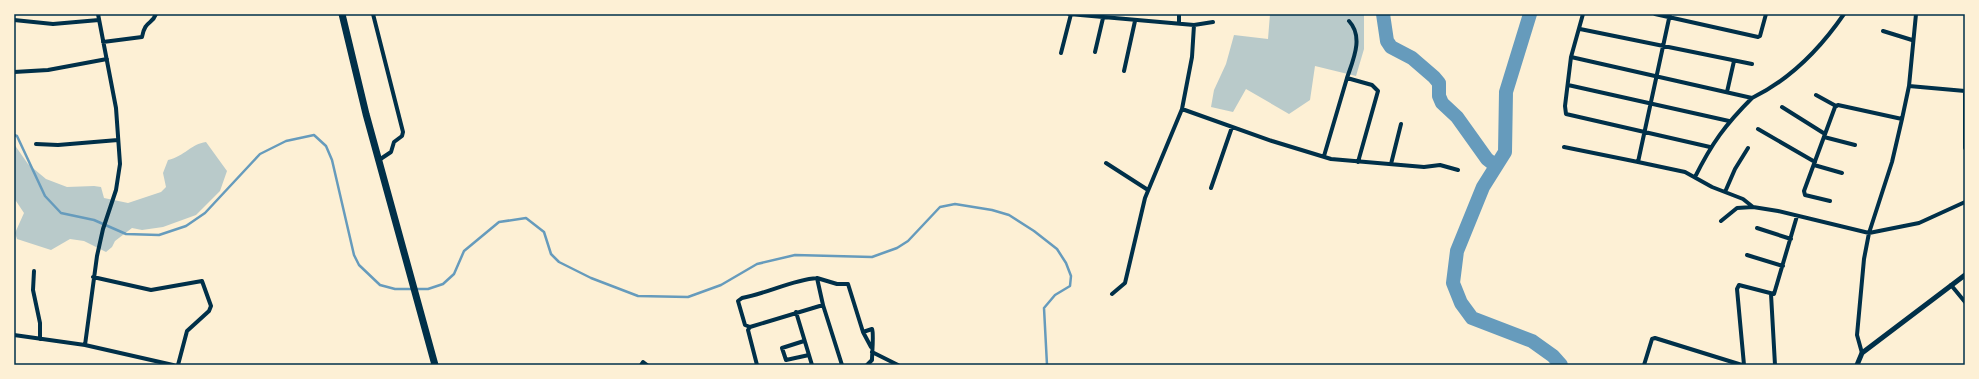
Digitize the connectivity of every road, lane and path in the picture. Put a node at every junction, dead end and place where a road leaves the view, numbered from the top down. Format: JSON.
{"nodes":[{"id":1,"x":98,"y":14,"type":"edge"},
{"id":2,"x":156,"y":14,"type":"edge"},
{"id":3,"x":342,"y":14,"type":"edge"},
{"id":4,"x":373,"y":14,"type":"edge"},
{"id":5,"x":1070,"y":14,"type":"edge"},
{"id":6,"x":1179,"y":14,"type":"edge"},
{"id":7,"x":1583,"y":14,"type":"edge"},
{"id":8,"x":1655,"y":14,"type":"edge"},
{"id":9,"x":1766,"y":14,"type":"edge"},
{"id":10,"x":1844,"y":14,"type":"edge"},
{"id":11,"x":1916,"y":14,"type":"edge"},
{"id":12,"x":1670,"y":16,"type":"edge"},
{"id":13,"x":1103,"y":18,"type":"junction"},
{"id":14,"x":14,"y":20,"type":"edge"},
{"id":15,"x":99,"y":20,"type":"junction"},
{"id":16,"x":1135,"y":21,"type":"junction"},
{"id":17,"x":1348,"y":21,"type":"dead end"},
{"id":18,"x":1213,"y":22,"type":"dead end"},
{"id":19,"x":1179,"y":24,"type":"junction"},
{"id":20,"x":1194,"y":26,"type":"junction"},
{"id":21,"x":1580,"y":29,"type":"junction"},
{"id":22,"x":1883,"y":31,"type":"dead end"},
{"id":23,"x":103,"y":40,"type":"junction"},
{"id":24,"x":1912,"y":40,"type":"junction"},
{"id":25,"x":1663,"y":46,"type":"junction"},
{"id":26,"x":1095,"y":52,"type":"dead end"},
{"id":27,"x":1061,"y":53,"type":"dead end"},
{"id":28,"x":1572,"y":57,"type":"junction"},
{"id":29,"x":106,"y":59,"type":"junction"},
{"id":30,"x":1734,"y":60,"type":"junction"},
{"id":31,"x":1752,"y":64,"type":"dead end"},
{"id":32,"x":1124,"y":71,"type":"dead end"},
{"id":33,"x":14,"y":72,"type":"edge"},
{"id":34,"x":1657,"y":75,"type":"junction"},
{"id":35,"x":1348,"y":78,"type":"junction"},
{"id":36,"x":1568,"y":85,"type":"junction"},
{"id":37,"x":1909,"y":86,"type":"junction"},
{"id":38,"x":1965,"y":91,"type":"edge"},
{"id":39,"x":1727,"y":92,"type":"junction"},
{"id":40,"x":1816,"y":95,"type":"dead end"},
{"id":41,"x":1752,"y":98,"type":"junction"},
{"id":42,"x":1650,"y":104,"type":"junction"},
{"id":43,"x":1836,"y":106,"type":"junction"},
{"id":44,"x":1782,"y":107,"type":"dead end"},
{"id":45,"x":1182,"y":110,"type":"junction"},
{"id":46,"x":1902,"y":120,"type":"junction"},
{"id":47,"x":1729,"y":121,"type":"junction"},
{"id":48,"x":1401,"y":124,"type":"dead end"},
{"id":49,"x":1232,"y":127,"type":"junction"},
{"id":50,"x":1758,"y":129,"type":"dead end"},
{"id":51,"x":1643,"y":132,"type":"junction"},
{"id":52,"x":1825,"y":136,"type":"junction"},
{"id":53,"x":118,"y":140,"type":"junction"},
{"id":54,"x":36,"y":144,"type":"dead end"},
{"id":55,"x":1854,"y":146,"type":"dead end"},
{"id":56,"x":1564,"y":147,"type":"dead end"},
{"id":57,"x":1710,"y":147,"type":"junction"},
{"id":58,"x":1748,"y":148,"type":"dead end"},
{"id":59,"x":1965,"y":148,"type":"edge"},
{"id":60,"x":1324,"y":156,"type":"junction"},
{"id":61,"x":379,"y":160,"type":"junction"},
{"id":62,"x":1358,"y":162,"type":"junction"},
{"id":63,"x":1638,"y":162,"type":"junction"},
{"id":64,"x":1106,"y":163,"type":"dead end"},
{"id":65,"x":1390,"y":164,"type":"junction"},
{"id":66,"x":1815,"y":164,"type":"junction"},
{"id":67,"x":1458,"y":170,"type":"dead end"},
{"id":68,"x":1842,"y":173,"type":"dead end"},
{"id":69,"x":1695,"y":177,"type":"junction"},
{"id":70,"x":1211,"y":188,"type":"dead end"},
{"id":71,"x":1148,"y":190,"type":"junction"},
{"id":72,"x":1725,"y":192,"type":"junction"},
{"id":73,"x":1830,"y":201,"type":"dead end"},
{"id":74,"x":1965,"y":202,"type":"edge"},
{"id":75,"x":1753,"y":207,"type":"junction"},
{"id":76,"x":1797,"y":216,"type":"junction"},
{"id":77,"x":1721,"y":221,"type":"dead end"},
{"id":78,"x":1757,"y":228,"type":"dead end"},
{"id":79,"x":1869,"y":233,"type":"junction"},
{"id":80,"x":1791,"y":239,"type":"junction"},
{"id":81,"x":1747,"y":255,"type":"dead end"},
{"id":82,"x":1783,"y":266,"type":"junction"},
{"id":83,"x":34,"y":271,"type":"dead end"},
{"id":84,"x":1965,"y":275,"type":"edge"},
{"id":85,"x":93,"y":276,"type":"junction"},
{"id":86,"x":817,"y":278,"type":"junction"},
{"id":87,"x":1951,"y":285,"type":"junction"},
{"id":88,"x":1112,"y":294,"type":"dead end"},
{"id":89,"x":1771,"y":294,"type":"junction"},
{"id":90,"x":1965,"y":302,"type":"edge"},
{"id":91,"x":823,"y":305,"type":"junction"},
{"id":92,"x":796,"y":312,"type":"junction"},
{"id":93,"x":750,"y":327,"type":"junction"},
{"id":94,"x":863,"y":332,"type":"junction"},
{"id":95,"x":14,"y":335,"type":"edge"},
{"id":96,"x":40,"y":339,"type":"junction"},
{"id":97,"x":804,"y":341,"type":"junction"},
{"id":98,"x":85,"y":345,"type":"junction"},
{"id":99,"x":871,"y":350,"type":"junction"},
{"id":100,"x":1862,"y":353,"type":"junction"},
{"id":101,"x":809,"y":355,"type":"junction"},
{"id":102,"x":173,"y":365,"type":"edge"},
{"id":103,"x":178,"y":365,"type":"edge"},
{"id":104,"x":434,"y":365,"type":"edge"},
{"id":105,"x":641,"y":365,"type":"edge"},
{"id":106,"x":647,"y":365,"type":"edge"},
{"id":107,"x":757,"y":365,"type":"edge"},
{"id":108,"x":812,"y":365,"type":"edge"},
{"id":109,"x":842,"y":365,"type":"edge"},
{"id":110,"x":867,"y":365,"type":"edge"},
{"id":111,"x":898,"y":365,"type":"edge"},
{"id":112,"x":1644,"y":365,"type":"edge"},
{"id":113,"x":1743,"y":365,"type":"edge"},
{"id":114,"x":1775,"y":365,"type":"edge"},
{"id":115,"x":1856,"y":365,"type":"edge"}],
"edges":[{"from":1,"to":15,"type":"street"},
{"from":2,"to":23,"type":"street"},
{"from":3,"to":61,"type":"main road"},
{"from":4,"to":61,"type":"street"},
{"from":5,"to":13,"type":"street"},
{"from":5,"to":27,"type":"street"},
{"from":6,"to":19,"type":"street"},
{"from":7,"to":21,"type":"street"},
{"from":8,"to":12,"type":"street"},
{"from":9,"to":12,"type":"street"},
{"from":10,"to":41,"type":"street"},
{"from":11,"to":24,"type":"street"},
{"from":12,"to":25,"type":"street"},
{"from":13,"to":16,"type":"street"},
{"from":13,"to":26,"type":"street"},
{"from":14,"to":15,"type":"street"},
{"from":15,"to":23,"type":"street"},
{"from":16,"to":19,"type":"street"},
{"from":16,"to":32,"type":"street"},
{"from":17,"to":35,"type":"street"},
{"from":18,"to":20,"type":"street"},
{"from":19,"to":20,"type":"street"},
{"from":20,"to":45,"type":"street"},
{"from":21,"to":25,"type":"street"},
{"from":21,"to":28,"type":"street"},
{"from":22,"to":24,"type":"street"},
{"from":23,"to":29,"type":"street"},
{"from":24,"to":37,"type":"street"},
{"from":25,"to":30,"type":"street"},
{"from":25,"to":34,"type":"street"},
{"from":28,"to":34,"type":"street"},
{"from":28,"to":36,"type":"street"},
{"from":29,"to":33,"type":"street"},
{"from":29,"to":53,"type":"street"},
{"from":30,"to":31,"type":"street"},
{"from":30,"to":39,"type":"street"},
{"from":34,"to":39,"type":"street"},
{"from":34,"to":42,"type":"street"},
{"from":35,"to":60,"type":"street"},
{"from":35,"to":62,"type":"street"},
{"from":36,"to":42,"type":"street"},
{"from":36,"to":51,"type":"street"},
{"from":37,"to":38,"type":"street"},
{"from":37,"to":46,"type":"street"},
{"from":38,"to":59,"type":"street"},
{"from":39,"to":41,"type":"street"},
{"from":40,"to":43,"type":"street"},
{"from":41,"to":47,"type":"street"},
{"from":42,"to":47,"type":"street"},
{"from":42,"to":51,"type":"street"},
{"from":43,"to":46,"type":"street"},
{"from":43,"to":52,"type":"street"},
{"from":44,"to":52,"type":"street"},
{"from":45,"to":49,"type":"street"},
{"from":45,"to":71,"type":"street"},
{"from":46,"to":79,"type":"street"},
{"from":47,"to":57,"type":"street"},
{"from":48,"to":65,"type":"street"},
{"from":49,"to":60,"type":"street"},
{"from":49,"to":70,"type":"street"},
{"from":50,"to":66,"type":"street"},
{"from":51,"to":57,"type":"street"},
{"from":51,"to":63,"type":"street"},
{"from":52,"to":55,"type":"street"},
{"from":52,"to":66,"type":"street"},
{"from":53,"to":54,"type":"street"},
{"from":53,"to":85,"type":"street"},
{"from":56,"to":63,"type":"street"},
{"from":57,"to":69,"type":"street"},
{"from":58,"to":72,"type":"street"},
{"from":60,"to":62,"type":"street"},
{"from":61,"to":104,"type":"main road"},
{"from":62,"to":65,"type":"street"},
{"from":63,"to":69,"type":"street"},
{"from":64,"to":71,"type":"street"},
{"from":65,"to":67,"type":"street"},
{"from":66,"to":68,"type":"street"},
{"from":66,"to":73,"type":"street"},
{"from":69,"to":72,"type":"street"},
{"from":71,"to":88,"type":"street"},
{"from":72,"to":75,"type":"street"},
{"from":74,"to":79,"type":"street"},
{"from":75,"to":76,"type":"street"},
{"from":75,"to":77,"type":"street"},
{"from":76,"to":79,"type":"street"},
{"from":76,"to":80,"type":"street"},
{"from":78,"to":80,"type":"street"},
{"from":79,"to":100,"type":"street"},
{"from":80,"to":82,"type":"street"},
{"from":81,"to":82,"type":"street"},
{"from":82,"to":89,"type":"street"},
{"from":83,"to":96,"type":"street"},
{"from":84,"to":87,"type":"street"},
{"from":85,"to":98,"type":"street"},
{"from":85,"to":103,"type":"street"},
{"from":86,"to":91,"type":"street"},
{"from":86,"to":93,"type":"street"},
{"from":86,"to":94,"type":"street"},
{"from":87,"to":90,"type":"street"},
{"from":87,"to":100,"type":"street"},
{"from":89,"to":113,"type":"street"},
{"from":89,"to":114,"type":"street"},
{"from":91,"to":92,"type":"street"},
{"from":91,"to":109,"type":"street"},
{"from":92,"to":93,"type":"street"},
{"from":92,"to":97,"type":"street"},
{"from":93,"to":107,"type":"street"},
{"from":94,"to":99,"type":"street"},
{"from":94,"to":99,"type":"street"},
{"from":95,"to":96,"type":"street"},
{"from":96,"to":98,"type":"street"},
{"from":97,"to":101,"type":"street"},
{"from":97,"to":101,"type":"street"},
{"from":98,"to":102,"type":"street"},
{"from":99,"to":110,"type":"street"},
{"from":99,"to":111,"type":"street"},
{"from":100,"to":115,"type":"street"},
{"from":101,"to":108,"type":"street"},
{"from":105,"to":106,"type":"street"},
{"from":112,"to":113,"type":"street"}]}
